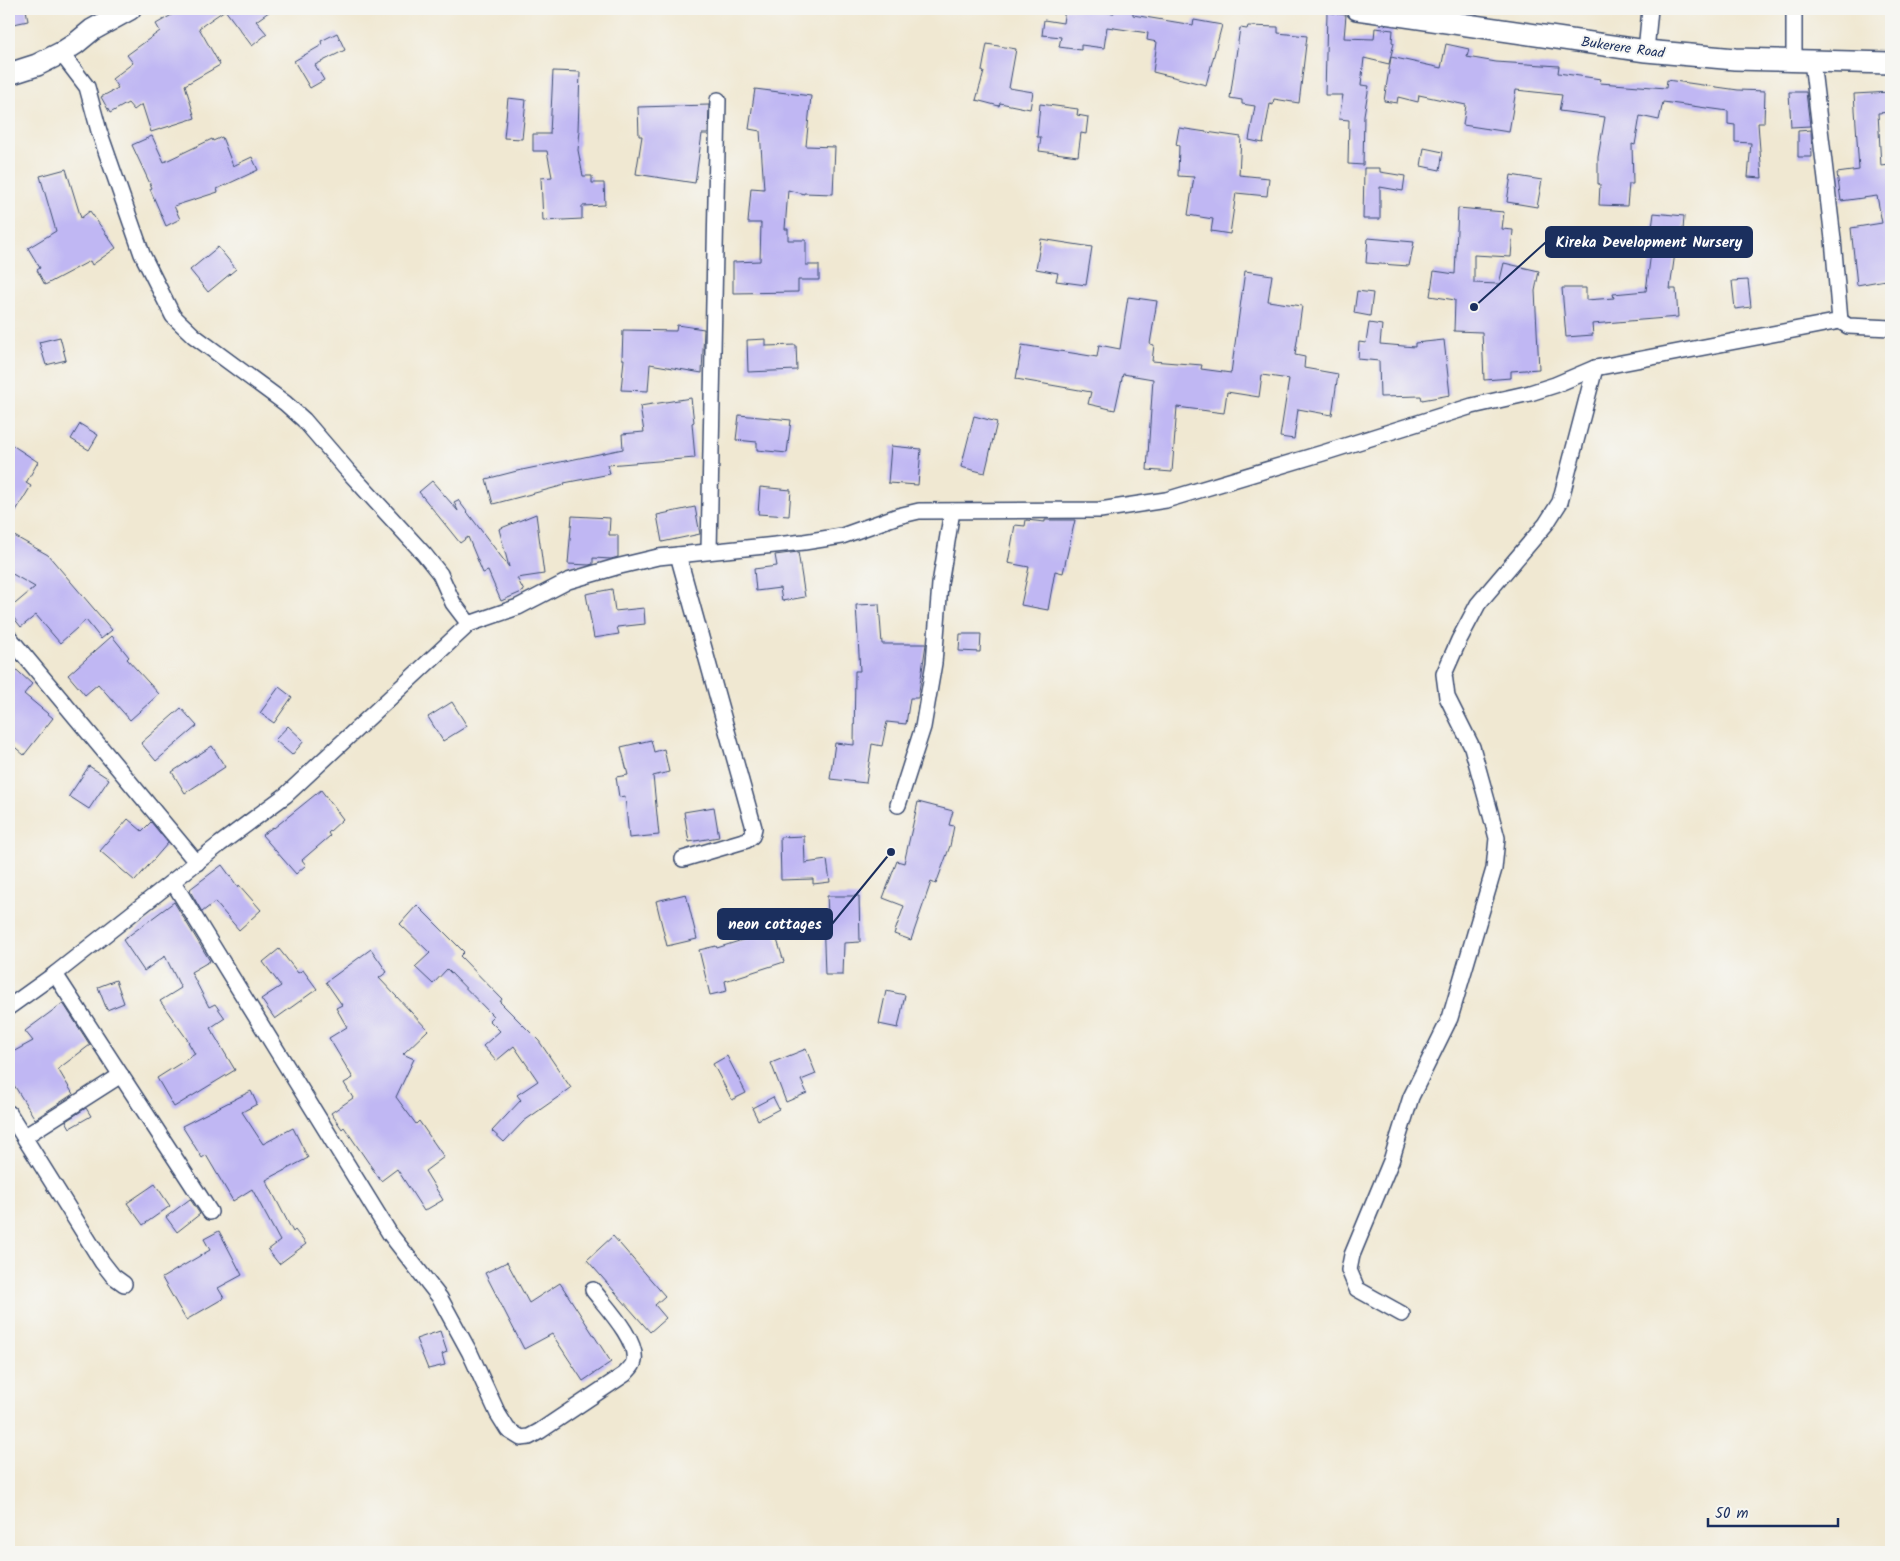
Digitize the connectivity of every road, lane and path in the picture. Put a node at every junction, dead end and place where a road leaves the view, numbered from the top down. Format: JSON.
{"nodes":[{"id":1,"x":106,"y":9,"type":"edge"},
{"id":2,"x":130,"y":9,"type":"edge"},
{"id":3,"x":1357,"y":9,"type":"edge"},
{"id":4,"x":1650,"y":9,"type":"edge"},
{"id":5,"x":1794,"y":9,"type":"edge"},
{"id":6,"x":92,"y":30,"type":"junction"},
{"id":7,"x":1646,"y":51,"type":"junction"},
{"id":8,"x":61,"y":53,"type":"junction"},
{"id":9,"x":1803,"y":61,"type":"junction"},
{"id":10,"x":1891,"y":63,"type":"edge"},
{"id":11,"x":9,"y":74,"type":"edge"},
{"id":12,"x":718,"y":100,"type":"dead end"},
{"id":13,"x":1840,"y":321,"type":"junction"},
{"id":14,"x":1891,"y":328,"type":"edge"},
{"id":15,"x":1595,"y":368,"type":"junction"},
{"id":16,"x":952,"y":511,"type":"junction"},
{"id":17,"x":709,"y":551,"type":"junction"},
{"id":18,"x":678,"y":555,"type":"junction"},
{"id":19,"x":469,"y":624,"type":"junction"},
{"id":20,"x":9,"y":637,"type":"edge"},
{"id":21,"x":898,"y":804,"type":"dead end"},
{"id":22,"x":683,"y":859,"type":"dead end"},
{"id":23,"x":197,"y":863,"type":"junction"},
{"id":24,"x":173,"y":882,"type":"junction"},
{"id":25,"x":55,"y":974,"type":"junction"},
{"id":26,"x":9,"y":1006,"type":"edge"},
{"id":27,"x":121,"y":1075,"type":"junction"},
{"id":28,"x":9,"y":1113,"type":"edge"},
{"id":29,"x":24,"y":1137,"type":"junction"},
{"id":30,"x":210,"y":1212,"type":"dead end"},
{"id":31,"x":124,"y":1284,"type":"dead end"},
{"id":32,"x":593,"y":1290,"type":"dead end"},
{"id":33,"x":1402,"y":1314,"type":"dead end"}],
"edges":[{"from":1,"to":6,"type":"street"},
{"from":2,"to":6,"type":"street"},
{"from":3,"to":7,"type":"street","name":"Bukerere Road"},
{"from":4,"to":7,"type":"street"},
{"from":5,"to":9,"type":"street"},
{"from":6,"to":8,"type":"street"},
{"from":7,"to":9,"type":"street","name":"Bukerere Road"},
{"from":8,"to":11,"type":"street"},
{"from":8,"to":19,"type":"street"},
{"from":9,"to":10,"type":"street","name":"Bukerere Road"},
{"from":9,"to":13,"type":"street"},
{"from":12,"to":17,"type":"street"},
{"from":13,"to":14,"type":"street"},
{"from":13,"to":15,"type":"street"},
{"from":15,"to":16,"type":"street"},
{"from":15,"to":33,"type":"street"},
{"from":16,"to":17,"type":"street"},
{"from":16,"to":21,"type":"street"},
{"from":17,"to":18,"type":"street"},
{"from":18,"to":19,"type":"street"},
{"from":18,"to":22,"type":"street"},
{"from":19,"to":23,"type":"street"},
{"from":20,"to":23,"type":"street"},
{"from":23,"to":24,"type":"street"},
{"from":24,"to":25,"type":"street"},
{"from":24,"to":32,"type":"street"},
{"from":25,"to":26,"type":"street"},
{"from":25,"to":27,"type":"street"},
{"from":27,"to":29,"type":"street"},
{"from":27,"to":30,"type":"street"},
{"from":28,"to":29,"type":"street"},
{"from":29,"to":31,"type":"street"}]}
